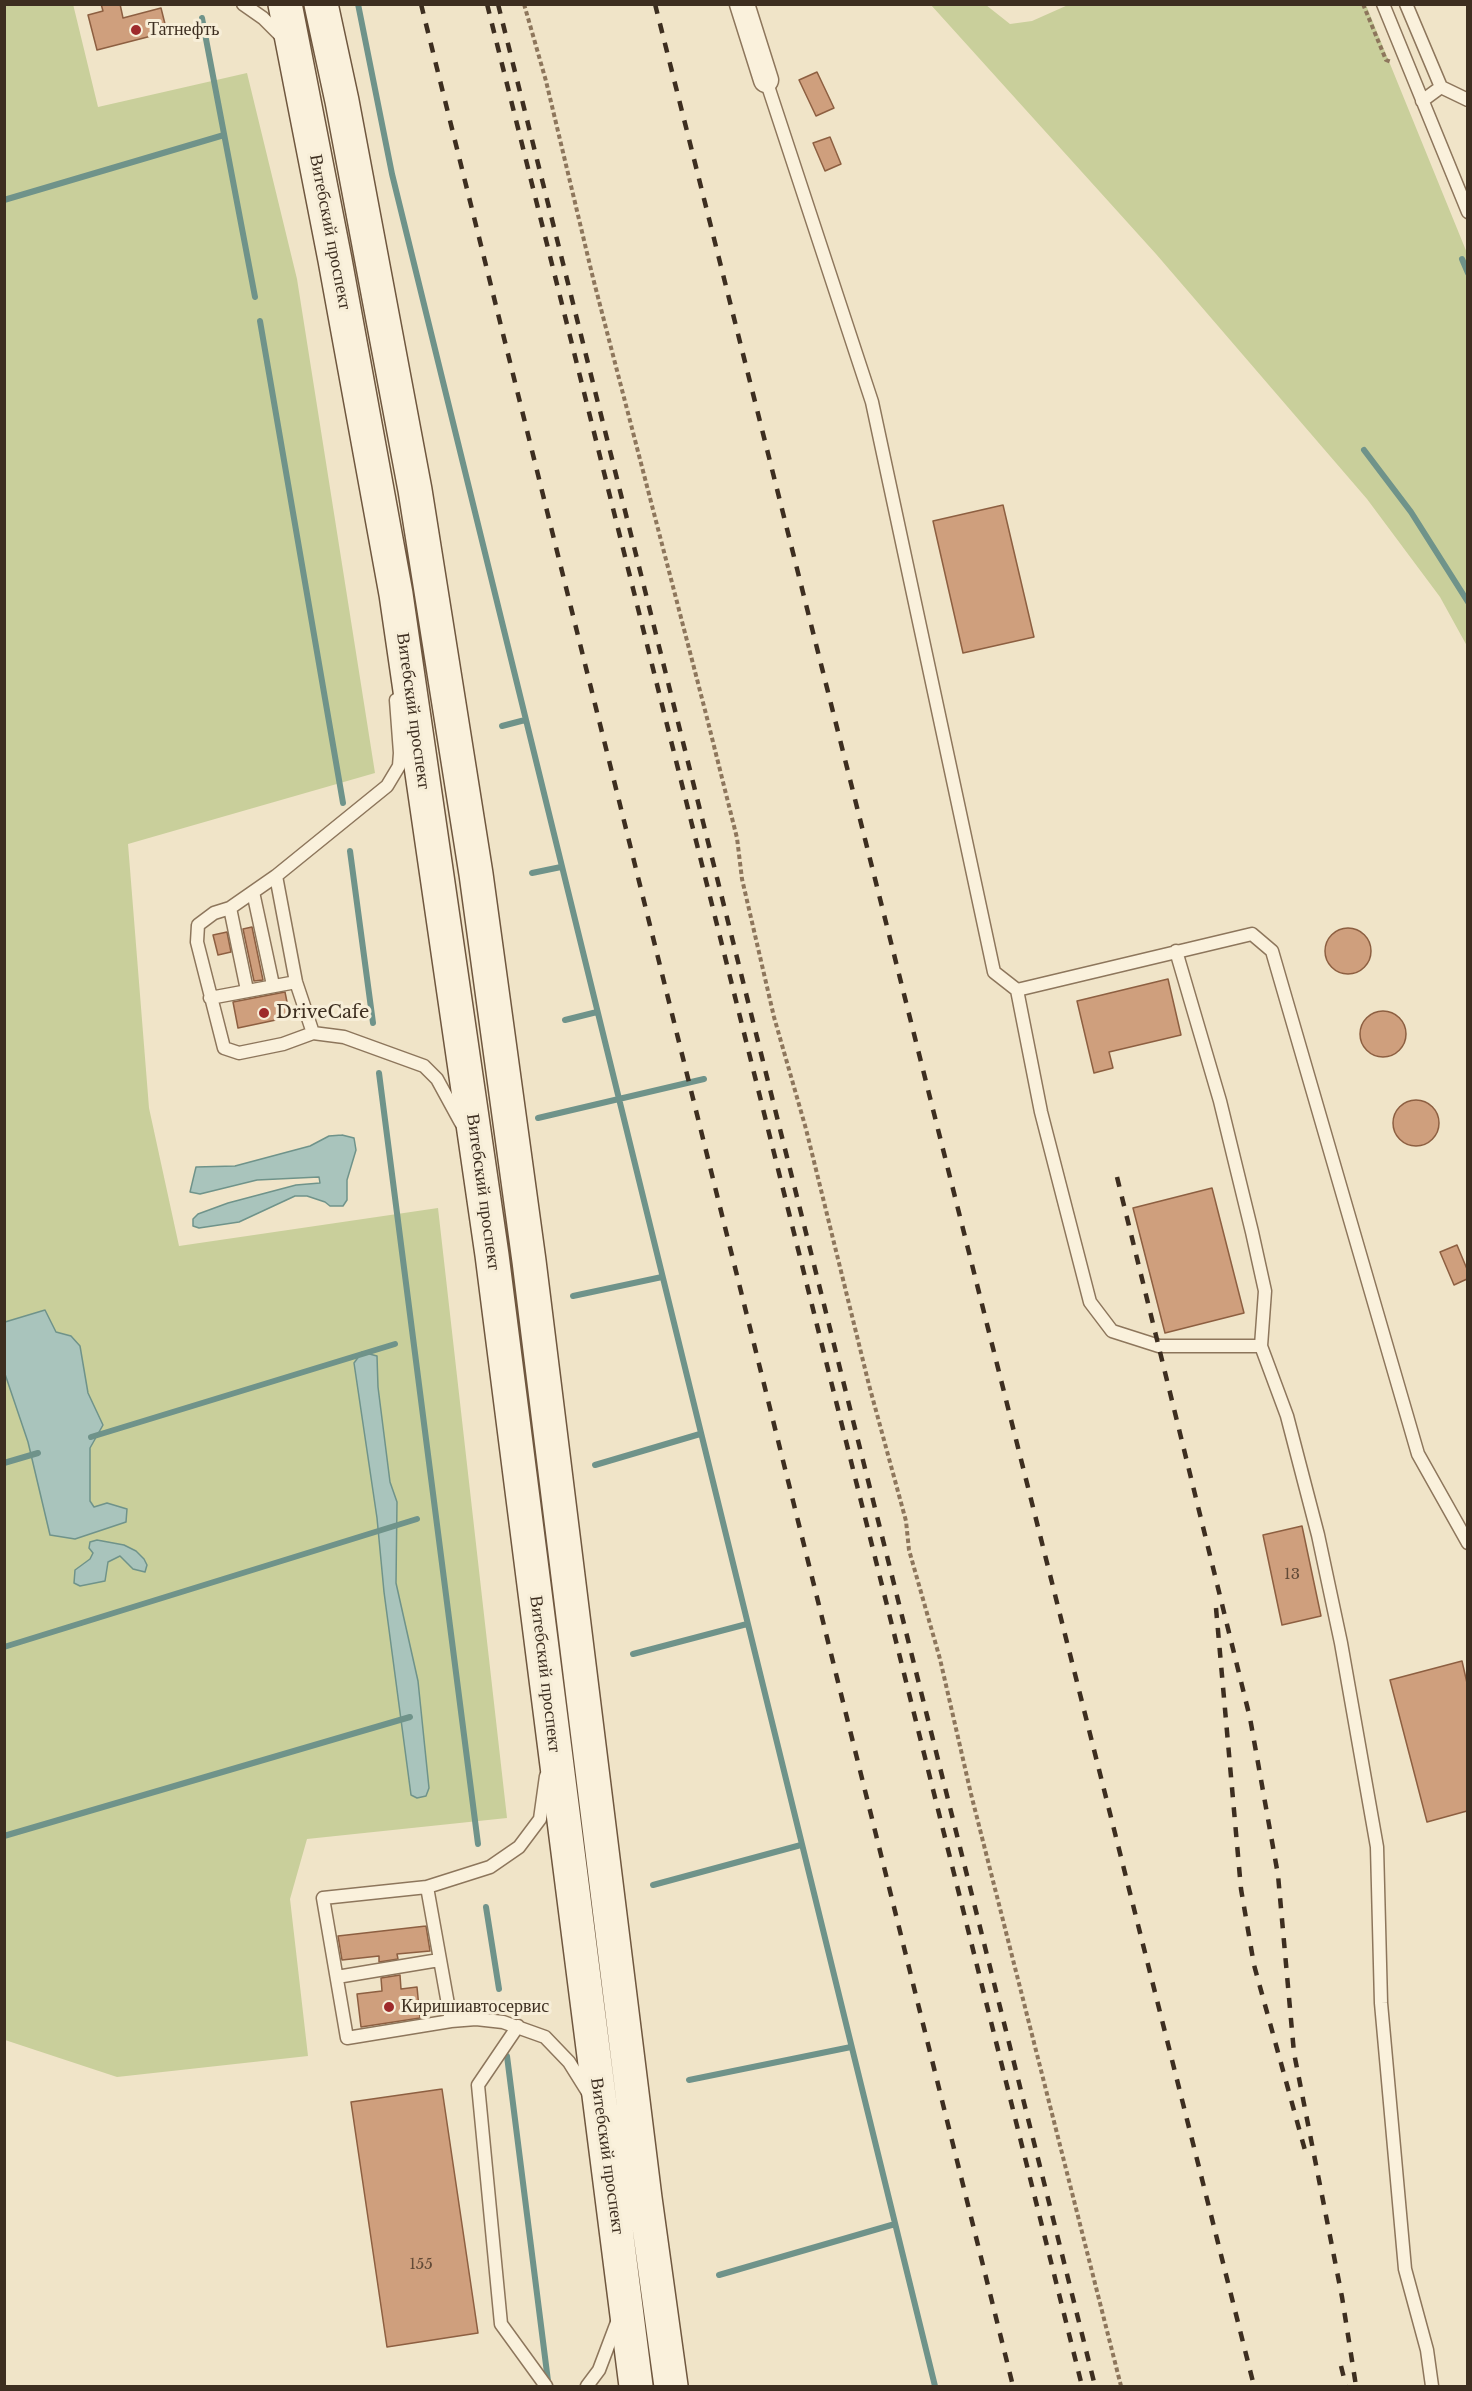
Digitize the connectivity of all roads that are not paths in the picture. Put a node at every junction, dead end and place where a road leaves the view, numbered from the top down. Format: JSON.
{"nodes":[{"id":1,"x":243,"y":4,"type":"edge"},
{"id":2,"x":285,"y":4,"type":"edge"},
{"id":3,"x":321,"y":4,"type":"edge"},
{"id":4,"x":742,"y":4,"type":"edge"},
{"id":5,"x":1383,"y":4,"type":"edge"},
{"id":6,"x":1406,"y":4,"type":"edge"},
{"id":7,"x":294,"y":50,"type":"junction"},
{"id":8,"x":766,"y":80,"type":"joint"},
{"id":9,"x":1442,"y":87,"type":"junction"},
{"id":10,"x":1467,"y":100,"type":"edge"},
{"id":11,"x":1422,"y":101,"type":"junction"},
{"id":12,"x":1467,"y":212,"type":"edge"},
{"id":13,"x":396,"y":594,"type":"junction"},
{"id":14,"x":276,"y":876,"type":"junction"},
{"id":15,"x":253,"y":892,"type":"junction"},
{"id":16,"x":230,"y":908,"type":"junction"},
{"id":17,"x":1176,"y":951,"type":"junction"},
{"id":18,"x":296,"y":982,"type":"junction"},
{"id":19,"x":273,"y":985,"type":"junction"},
{"id":20,"x":247,"y":990,"type":"junction"},
{"id":21,"x":1017,"y":990,"type":"junction"},
{"id":22,"x":210,"y":998,"type":"junction"},
{"id":23,"x":313,"y":1033,"type":"junction"},
{"id":24,"x":478,"y":1153,"type":"junction"},
{"id":25,"x":1261,"y":1346,"type":"junction"},
{"id":26,"x":1467,"y":1543,"type":"edge"},
{"id":27,"x":552,"y":1733,"type":"junction"},
{"id":28,"x":427,"y":1887,"type":"junction"},
{"id":29,"x":440,"y":1960,"type":"junction"},
{"id":30,"x":337,"y":1977,"type":"junction"},
{"id":31,"x":451,"y":2021,"type":"junction"},
{"id":32,"x":518,"y":2026,"type":"junction"},
{"id":33,"x":601,"y":2115,"type":"junction"},
{"id":34,"x":626,"y":2302,"type":"junction"},
{"id":35,"x":546,"y":2386,"type":"edge"},
{"id":36,"x":587,"y":2386,"type":"edge"},
{"id":37,"x":636,"y":2386,"type":"edge"},
{"id":38,"x":671,"y":2386,"type":"edge"},
{"id":39,"x":1432,"y":2386,"type":"edge"}],
"edges":[{"from":1,"to":7,"type":"lane"},
{"from":2,"to":7,"type":"main road","name":"Витебский проспект"},
{"from":3,"to":38,"type":"main road","name":"Витебский проспект"},
{"from":4,"to":8,"type":"street"},
{"from":5,"to":11,"type":"lane"},
{"from":6,"to":9,"type":"lane"},
{"from":7,"to":13,"type":"main road","name":"Витебский проспект"},
{"from":8,"to":21,"type":"lane"},
{"from":9,"to":10,"type":"lane"},
{"from":9,"to":11,"type":"lane"},
{"from":11,"to":12,"type":"lane"},
{"from":13,"to":14,"type":"lane"},
{"from":13,"to":24,"type":"main road","name":"Витебский проспект"},
{"from":14,"to":15,"type":"lane"},
{"from":14,"to":18,"type":"lane"},
{"from":15,"to":16,"type":"lane"},
{"from":15,"to":19,"type":"lane"},
{"from":16,"to":20,"type":"lane"},
{"from":16,"to":22,"type":"lane"},
{"from":17,"to":21,"type":"lane"},
{"from":17,"to":25,"type":"lane"},
{"from":17,"to":26,"type":"lane"},
{"from":18,"to":19,"type":"lane"},
{"from":18,"to":23,"type":"lane"},
{"from":19,"to":20,"type":"lane"},
{"from":20,"to":22,"type":"lane"},
{"from":21,"to":25,"type":"lane"},
{"from":22,"to":23,"type":"lane"},
{"from":23,"to":24,"type":"lane"},
{"from":24,"to":27,"type":"main road","name":"Витебский проспект"},
{"from":25,"to":39,"type":"lane"},
{"from":27,"to":28,"type":"lane"},
{"from":27,"to":33,"type":"main road","name":"Витебский проспект"},
{"from":28,"to":29,"type":"lane"},
{"from":28,"to":30,"type":"lane"},
{"from":29,"to":30,"type":"lane"},
{"from":29,"to":31,"type":"lane"},
{"from":30,"to":31,"type":"lane"},
{"from":31,"to":32,"type":"lane"},
{"from":32,"to":33,"type":"lane"},
{"from":32,"to":35,"type":"lane"},
{"from":33,"to":34,"type":"main road","name":"Витебский проспект"},
{"from":34,"to":36,"type":"lane"},
{"from":34,"to":37,"type":"main road","name":"Витебский проспект"}]}
